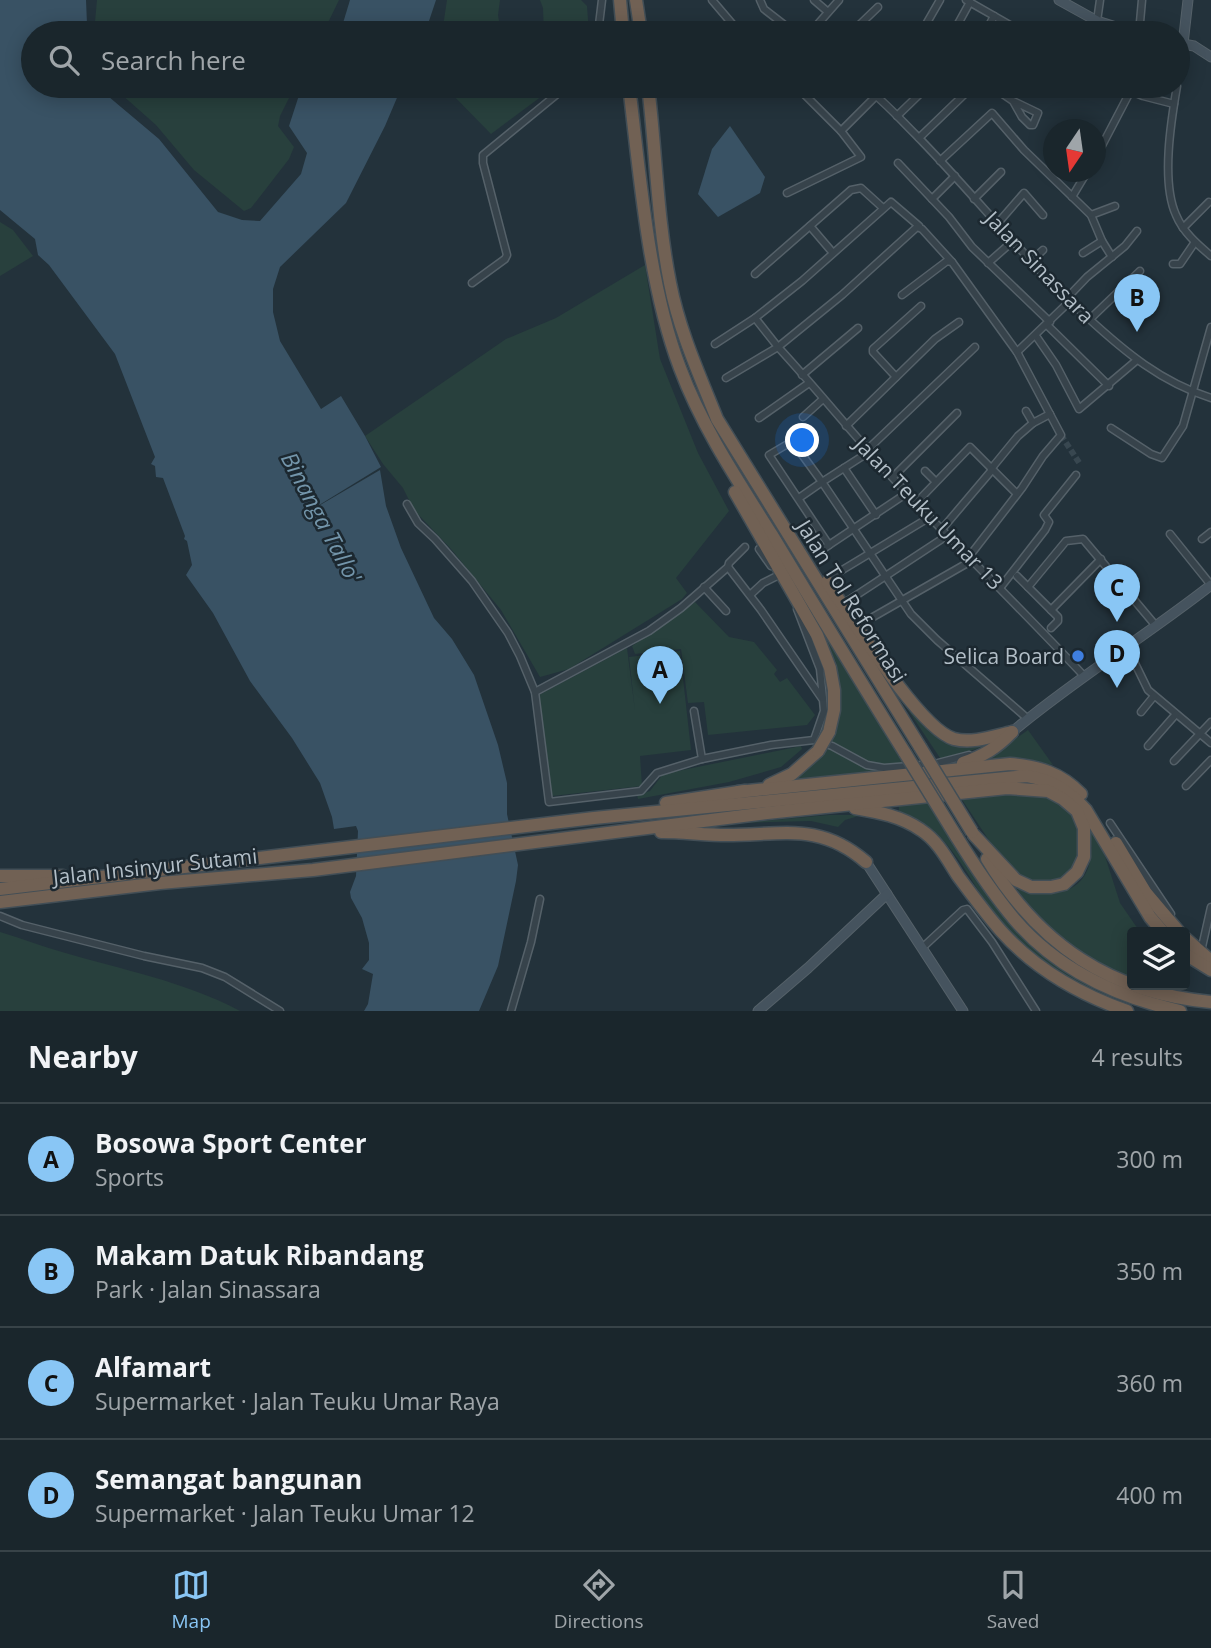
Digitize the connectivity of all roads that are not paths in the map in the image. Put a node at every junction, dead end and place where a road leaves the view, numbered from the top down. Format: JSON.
{"nodes":[{"id":1,"x":603,"y":0,"type":"edge"},
{"id":2,"x":620,"y":0,"type":"edge"},
{"id":3,"x":636,"y":0,"type":"edge"},
{"id":4,"x":712,"y":0,"type":"edge"},
{"id":5,"x":760,"y":0,"type":"edge"},
{"id":6,"x":814,"y":0,"type":"edge"},
{"id":7,"x":839,"y":0,"type":"edge"},
{"id":8,"x":940,"y":0,"type":"edge"},
{"id":9,"x":1059,"y":0,"type":"edge"},
{"id":10,"x":1100,"y":0,"type":"edge"},
{"id":11,"x":1142,"y":0,"type":"edge"},
{"id":12,"x":1188,"y":0,"type":"edge"},
{"id":13,"x":968,"y":1,"type":"edge"},
{"id":14,"x":878,"y":7,"type":"dead end"},
{"id":15,"x":828,"y":12,"type":"junction"},
{"id":16,"x":994,"y":16,"type":"junction"},
{"id":17,"x":600,"y":21,"type":"edge"},
{"id":18,"x":622,"y":21,"type":"edge"},
{"id":19,"x":639,"y":21,"type":"edge"},
{"id":20,"x":730,"y":21,"type":"edge"},
{"id":21,"x":780,"y":21,"type":"edge"},
{"id":22,"x":820,"y":21,"type":"edge"},
{"id":23,"x":863,"y":21,"type":"edge"},
{"id":24,"x":928,"y":21,"type":"edge"},
{"id":25,"x":959,"y":21,"type":"edge"},
{"id":26,"x":991,"y":21,"type":"edge"},
{"id":27,"x":1000,"y":21,"type":"edge"},
{"id":28,"x":1097,"y":21,"type":"joint"},
{"id":29,"x":1139,"y":21,"type":"edge"},
{"id":30,"x":1184,"y":21,"type":"edge"},
{"id":31,"x":1190,"y":45,"type":"edge"},
{"id":32,"x":1211,"y":57,"type":"edge"},
{"id":33,"x":552,"y":98,"type":"edge"},
{"id":34,"x":631,"y":98,"type":"edge"},
{"id":35,"x":649,"y":98,"type":"edge"},
{"id":36,"x":808,"y":98,"type":"edge"},
{"id":37,"x":872,"y":98,"type":"edge"},
{"id":38,"x":880,"y":98,"type":"edge"},
{"id":39,"x":916,"y":98,"type":"edge"},
{"id":40,"x":961,"y":98,"type":"edge"},
{"id":41,"x":1009,"y":98,"type":"edge"},
{"id":42,"x":1127,"y":98,"type":"edge"},
{"id":43,"x":1152,"y":98,"type":"edge"},
{"id":44,"x":1175,"y":98,"type":"edge"},
{"id":45,"x":1013,"y":101,"type":"dead end"},
{"id":46,"x":1174,"y":104,"type":"junction"},
{"id":47,"x":897,"y":116,"type":"junction"},
{"id":48,"x":841,"y":131,"type":"junction"},
{"id":49,"x":919,"y":138,"type":"junction"},
{"id":50,"x":1106,"y":138,"type":"edge"},
{"id":51,"x":940,"y":161,"type":"junction"},
{"id":52,"x":898,"y":163,"type":"dead end"},
{"id":53,"x":1001,"y":172,"type":"dead end"},
{"id":54,"x":955,"y":176,"type":"junction"},
{"id":55,"x":1081,"y":182,"type":"edge"},
{"id":56,"x":787,"y":193,"type":"dead end"},
{"id":57,"x":1072,"y":197,"type":"junction"},
{"id":58,"x":932,"y":199,"type":"junction"},
{"id":59,"x":974,"y":199,"type":"junction"},
{"id":60,"x":1209,"y":202,"type":"edge"},
{"id":61,"x":1115,"y":206,"type":"dead end"},
{"id":62,"x":883,"y":208,"type":"junction"},
{"id":63,"x":1044,"y":215,"type":"dead end"},
{"id":64,"x":1091,"y":215,"type":"junction"},
{"id":65,"x":998,"y":223,"type":"junction"},
{"id":66,"x":810,"y":226,"type":"junction"},
{"id":67,"x":918,"y":228,"type":"junction"},
{"id":68,"x":1184,"y":228,"type":"junction"},
{"id":69,"x":1137,"y":232,"type":"dead end"},
{"id":70,"x":1013,"y":241,"type":"junction"},
{"id":71,"x":1102,"y":241,"type":"junction"},
{"id":72,"x":1195,"y":242,"type":"junction"},
{"id":73,"x":1043,"y":250,"type":"dead end"},
{"id":74,"x":833,"y":253,"type":"junction"},
{"id":75,"x":1083,"y":253,"type":"dead end"},
{"id":76,"x":1211,"y":256,"type":"edge"},
{"id":77,"x":1112,"y":257,"type":"junction"},
{"id":78,"x":1031,"y":261,"type":"junction"},
{"id":79,"x":953,"y":262,"type":"junction"},
{"id":80,"x":988,"y":263,"type":"junction"},
{"id":81,"x":1173,"y":264,"type":"dead end"},
{"id":82,"x":1140,"y":271,"type":"dead end"},
{"id":83,"x":755,"y":274,"type":"dead end"},
{"id":84,"x":472,"y":283,"type":"dead end"},
{"id":85,"x":902,"y":295,"type":"dead end"},
{"id":86,"x":1069,"y":299,"type":"junction"},
{"id":87,"x":921,"y":306,"type":"dead end"},
{"id":88,"x":755,"y":317,"type":"junction"},
{"id":89,"x":1090,"y":319,"type":"junction"},
{"id":90,"x":959,"y":322,"type":"dead end"},
{"id":91,"x":1049,"y":324,"type":"junction"},
{"id":92,"x":1211,"y":327,"type":"edge"},
{"id":93,"x":858,"y":328,"type":"dead end"},
{"id":94,"x":1036,"y":336,"type":"junction"},
{"id":95,"x":715,"y":344,"type":"dead end"},
{"id":96,"x":778,"y":347,"type":"junction"},
{"id":97,"x":975,"y":347,"type":"dead end"},
{"id":98,"x":1017,"y":352,"type":"junction"},
{"id":99,"x":1137,"y":360,"type":"junction"},
{"id":100,"x":802,"y":375,"type":"junction"},
{"id":101,"x":895,"y":377,"type":"junction"},
{"id":102,"x":726,"y":378,"type":"dead end"},
{"id":103,"x":808,"y":383,"type":"junction"},
{"id":104,"x":1109,"y":386,"type":"junction"},
{"id":105,"x":1193,"y":393,"type":"junction"},
{"id":106,"x":1211,"y":398,"type":"edge"},
{"id":107,"x":823,"y":399,"type":"junction"},
{"id":108,"x":1026,"y":411,"type":"dead end"},
{"id":109,"x":699,"y":413,"type":"junction"},
{"id":110,"x":957,"y":413,"type":"dead end"},
{"id":111,"x":1050,"y":414,"type":"junction"},
{"id":112,"x":803,"y":417,"type":"dead end"},
{"id":113,"x":759,"y":418,"type":"dead end"},
{"id":114,"x":718,"y":419,"type":"junction"},
{"id":115,"x":1033,"y":423,"type":"junction"},
{"id":116,"x":846,"y":426,"type":"junction"},
{"id":117,"x":1111,"y":428,"type":"dead end"},
{"id":118,"x":868,"y":451,"type":"junction"},
{"id":119,"x":844,"y":468,"type":"junction"},
{"id":120,"x":992,"y":470,"type":"junction"},
{"id":121,"x":925,"y":471,"type":"dead end"},
{"id":122,"x":1076,"y":475,"type":"dead end"},
{"id":123,"x":892,"y":477,"type":"junction"},
{"id":124,"x":935,"y":481,"type":"junction"},
{"id":125,"x":822,"y":482,"type":"junction"},
{"id":126,"x":907,"y":494,"type":"junction"},
{"id":127,"x":1017,"y":494,"type":"junction"},
{"id":128,"x":799,"y":498,"type":"junction"},
{"id":129,"x":407,"y":503,"type":"dead end"},
{"id":130,"x":916,"y":503,"type":"junction"},
{"id":131,"x":876,"y":514,"type":"junction"},
{"id":132,"x":930,"y":516,"type":"junction"},
{"id":133,"x":942,"y":529,"type":"junction"},
{"id":134,"x":853,"y":530,"type":"junction"},
{"id":135,"x":1211,"y":532,"type":"edge"},
{"id":136,"x":1170,"y":534,"type":"dead end"},
{"id":137,"x":948,"y":535,"type":"junction"},
{"id":138,"x":1202,"y":539,"type":"dead end"},
{"id":139,"x":829,"y":545,"type":"junction"},
{"id":140,"x":745,"y":547,"type":"dead end"},
{"id":141,"x":759,"y":549,"type":"dead end"},
{"id":142,"x":819,"y":552,"type":"dead end"},
{"id":143,"x":869,"y":552,"type":"junction"},
{"id":144,"x":1101,"y":559,"type":"junction"},
{"id":145,"x":970,"y":560,"type":"junction"},
{"id":146,"x":728,"y":568,"type":"junction"},
{"id":147,"x":834,"y":575,"type":"dead end"},
{"id":148,"x":777,"y":576,"type":"junction"},
{"id":149,"x":884,"y":576,"type":"junction"},
{"id":150,"x":1017,"y":576,"type":"dead end"},
{"id":151,"x":1211,"y":585,"type":"edge"},
{"id":152,"x":704,"y":587,"type":"junction"},
{"id":153,"x":1028,"y":587,"type":"junction"},
{"id":154,"x":1000,"y":588,"type":"junction"},
{"id":155,"x":750,"y":595,"type":"junction"},
{"id":156,"x":901,"y":600,"type":"junction"},
{"id":157,"x":846,"y":602,"type":"dead end"},
{"id":158,"x":1051,"y":610,"type":"junction"},
{"id":159,"x":726,"y":611,"type":"dead end"},
{"id":160,"x":873,"y":617,"type":"dead end"},
{"id":161,"x":1156,"y":626,"type":"junction"},
{"id":162,"x":1051,"y":628,"type":"dead end"},
{"id":163,"x":1127,"y":647,"type":"junction"},
{"id":164,"x":1084,"y":676,"type":"junction"},
{"id":165,"x":535,"y":692,"type":"junction"},
{"id":166,"x":1154,"y":696,"type":"junction"},
{"id":167,"x":823,"y":700,"type":"junction"},
{"id":168,"x":694,"y":711,"type":"dead end"},
{"id":169,"x":1141,"y":712,"type":"dead end"},
{"id":170,"x":1176,"y":714,"type":"junction"},
{"id":171,"x":1028,"y":719,"type":"junction"},
{"id":172,"x":1211,"y":722,"type":"edge"},
{"id":173,"x":1012,"y":732,"type":"junction"},
{"id":174,"x":1200,"y":733,"type":"junction"},
{"id":175,"x":1211,"y":743,"type":"edge"},
{"id":176,"x":816,"y":745,"type":"junction"},
{"id":177,"x":1148,"y":746,"type":"dead end"},
{"id":178,"x":702,"y":759,"type":"junction"},
{"id":179,"x":1211,"y":760,"type":"edge"},
{"id":180,"x":1174,"y":761,"type":"dead end"},
{"id":181,"x":927,"y":771,"type":"junction"},
{"id":182,"x":1186,"y":786,"type":"dead end"},
{"id":183,"x":738,"y":792,"type":"junction"},
{"id":184,"x":837,"y":806,"type":"junction"},
{"id":185,"x":594,"y":818,"type":"junction"},
{"id":186,"x":1110,"y":823,"type":"dead end"},
{"id":187,"x":623,"y":832,"type":"junction"},
{"id":188,"x":973,"y":833,"type":"junction"},
{"id":189,"x":866,"y":862,"type":"joint"},
{"id":190,"x":0,"y":876,"type":"edge"},
{"id":191,"x":103,"y":877,"type":"junction"},
{"id":192,"x":0,"y":889,"type":"edge"},
{"id":193,"x":887,"y":894,"type":"junction"},
{"id":194,"x":540,"y":899,"type":"dead end"},
{"id":195,"x":0,"y":902,"type":"edge"},
{"id":196,"x":1211,"y":907,"type":"edge"},
{"id":197,"x":0,"y":916,"type":"edge"},
{"id":198,"x":1159,"y":927,"type":"edge"},
{"id":199,"x":1175,"y":927,"type":"edge"},
{"id":200,"x":1190,"y":942,"type":"edge"},
{"id":201,"x":1202,"y":947,"type":"junction"},
{"id":202,"x":922,"y":948,"type":"junction"},
{"id":203,"x":1211,"y":956,"type":"edge"},
{"id":204,"x":1190,"y":957,"type":"edge"},
{"id":205,"x":1211,"y":961,"type":"edge"},
{"id":206,"x":1211,"y":970,"type":"edge"},
{"id":207,"x":1211,"y":1002,"type":"edge"},
{"id":208,"x":280,"y":1011,"type":"edge"},
{"id":209,"x":512,"y":1011,"type":"edge"},
{"id":210,"x":758,"y":1011,"type":"edge"},
{"id":211,"x":963,"y":1011,"type":"edge"},
{"id":212,"x":1036,"y":1011,"type":"edge"},
{"id":213,"x":1128,"y":1011,"type":"edge"},
{"id":214,"x":1180,"y":1011,"type":"edge"}],
"edges":[{"from":1,"to":17,"type":"street"},
{"from":2,"to":18,"type":"highway"},
{"from":3,"to":19,"type":"highway"},
{"from":4,"to":20,"type":"street"},
{"from":5,"to":21,"type":"street"},
{"from":6,"to":15,"type":"street"},
{"from":7,"to":15,"type":"street"},
{"from":8,"to":24,"type":"street"},
{"from":9,"to":28,"type":"main road"},
{"from":10,"to":28,"type":"street"},
{"from":11,"to":29,"type":"street"},
{"from":12,"to":30,"type":"main road"},
{"from":13,"to":16,"type":"street"},
{"from":13,"to":25,"type":"street"},
{"from":14,"to":23,"type":"street"},
{"from":15,"to":22,"type":"street"},
{"from":16,"to":26,"type":"street"},
{"from":16,"to":27,"type":"street"},
{"from":31,"to":32,"type":"main road"},
{"from":33,"to":84,"type":"street"},
{"from":34,"to":109,"type":"highway","name":"Jalan Tol Reformasi"},
{"from":35,"to":114,"type":"highway","name":"Jalan Tol Reformasi"},
{"from":36,"to":48,"type":"street"},
{"from":37,"to":48,"type":"street"},
{"from":38,"to":47,"type":"street","name":"Jalan Sinassara"},
{"from":39,"to":47,"type":"street"},
{"from":40,"to":49,"type":"street"},
{"from":41,"to":45,"type":"street"},
{"from":42,"to":50,"type":"street"},
{"from":43,"to":46,"type":"street"},
{"from":44,"to":46,"type":"street"},
{"from":46,"to":68,"type":"street"},
{"from":47,"to":49,"type":"street","name":"Jalan Sinassara"},
{"from":48,"to":56,"type":"street"},
{"from":49,"to":51,"type":"street","name":"Jalan Sinassara"},
{"from":51,"to":54,"type":"street","name":"Jalan Sinassara"},
{"from":51,"to":57,"type":"street"},
{"from":52,"to":58,"type":"street"},
{"from":53,"to":59,"type":"street"},
{"from":54,"to":58,"type":"street"},
{"from":54,"to":59,"type":"street","name":"Jalan Sinassara"},
{"from":55,"to":57,"type":"street"},
{"from":57,"to":64,"type":"street"},
{"from":58,"to":80,"type":"street"},
{"from":59,"to":65,"type":"street","name":"Jalan Sinassara"},
{"from":60,"to":68,"type":"street"},
{"from":61,"to":64,"type":"street"},
{"from":62,"to":66,"type":"street"},
{"from":62,"to":67,"type":"street"},
{"from":62,"to":74,"type":"street"},
{"from":63,"to":65,"type":"street"},
{"from":64,"to":71,"type":"street"},
{"from":65,"to":70,"type":"street","name":"Jalan Sinassara"},
{"from":66,"to":74,"type":"street"},
{"from":66,"to":83,"type":"street"},
{"from":67,"to":79,"type":"street"},
{"from":67,"to":96,"type":"street"},
{"from":68,"to":72,"type":"street"},
{"from":69,"to":77,"type":"street"},
{"from":70,"to":78,"type":"street","name":"Jalan Sinassara"},
{"from":70,"to":80,"type":"street"},
{"from":71,"to":75,"type":"street"},
{"from":71,"to":77,"type":"street"},
{"from":72,"to":76,"type":"street"},
{"from":72,"to":81,"type":"street"},
{"from":73,"to":78,"type":"street"},
{"from":74,"to":88,"type":"street"},
{"from":77,"to":86,"type":"street"},
{"from":78,"to":86,"type":"street","name":"Jalan Sinassara"},
{"from":79,"to":85,"type":"street"},
{"from":79,"to":98,"type":"street"},
{"from":80,"to":91,"type":"street"},
{"from":82,"to":89,"type":"street"},
{"from":86,"to":89,"type":"street","name":"Jalan Sinassara"},
{"from":86,"to":91,"type":"street"},
{"from":87,"to":101,"type":"street"},
{"from":88,"to":95,"type":"street"},
{"from":88,"to":96,"type":"street","name":"Jalan Teuku Umar 13"},
{"from":89,"to":99,"type":"street","name":"Jalan Sinassara"},
{"from":90,"to":101,"type":"street"},
{"from":91,"to":94,"type":"street"},
{"from":91,"to":104,"type":"street"},
{"from":92,"to":105,"type":"street"},
{"from":93,"to":100,"type":"street"},
{"from":94,"to":98,"type":"street"},
{"from":94,"to":104,"type":"street"},
{"from":96,"to":100,"type":"street","name":"Jalan Teuku Umar 13"},
{"from":96,"to":102,"type":"street"},
{"from":97,"to":118,"type":"street"},
{"from":98,"to":111,"type":"street"},
{"from":99,"to":104,"type":"street"},
{"from":99,"to":105,"type":"street","name":"Jalan Sinassara"},
{"from":100,"to":103,"type":"street","name":"Jalan Teuku Umar 13"},
{"from":101,"to":116,"type":"street"},
{"from":103,"to":107,"type":"street","name":"Jalan Teuku Umar 13"},
{"from":103,"to":113,"type":"street"},
{"from":105,"to":106,"type":"street","name":"Jalan Sinassara"},
{"from":105,"to":117,"type":"street"},
{"from":107,"to":112,"type":"street"},
{"from":107,"to":116,"type":"street","name":"Jalan Teuku Umar 13"},
{"from":108,"to":115,"type":"street"},
{"from":109,"to":176,"type":"highway","bridge":true},
{"from":109,"to":214,"type":"highway","name":"Jalan Tol Reformasi","bridge":true},
{"from":110,"to":123,"type":"street"},
{"from":111,"to":115,"type":"street"},
{"from":111,"to":127,"type":"street"},
{"from":114,"to":173,"type":"highway"},
{"from":114,"to":188,"type":"highway","name":"Jalan Tol Reformasi","bridge":true},
{"from":115,"to":120,"type":"street"},
{"from":116,"to":118,"type":"street","name":"Jalan Teuku Umar 13"},
{"from":118,"to":119,"type":"street"},
{"from":118,"to":123,"type":"street","name":"Jalan Teuku Umar 13"},
{"from":119,"to":125,"type":"street"},
{"from":119,"to":131,"type":"street"},
{"from":120,"to":124,"type":"street"},
{"from":120,"to":127,"type":"street"},
{"from":120,"to":133,"type":"street"},
{"from":121,"to":124,"type":"street"},
{"from":122,"to":154,"type":"street"},
{"from":123,"to":126,"type":"street","name":"Jalan Teuku Umar 13"},
{"from":124,"to":130,"type":"street"},
{"from":125,"to":128,"type":"street"},
{"from":125,"to":128,"type":"street"},
{"from":125,"to":134,"type":"street"},
{"from":126,"to":130,"type":"street","name":"Jalan Teuku Umar 13"},
{"from":126,"to":131,"type":"street"},
{"from":127,"to":145,"type":"street"},
{"from":128,"to":139,"type":"street"},
{"from":129,"to":165,"type":"street"},
{"from":130,"to":132,"type":"street","name":"Jalan Teuku Umar 13"},
{"from":131,"to":134,"type":"street"},
{"from":132,"to":133,"type":"street","name":"Jalan Teuku Umar 13"},
{"from":132,"to":143,"type":"street"},
{"from":133,"to":137,"type":"street","name":"Jalan Teuku Umar 13"},
{"from":134,"to":139,"type":"street"},
{"from":134,"to":143,"type":"street"},
{"from":135,"to":138,"type":"street"},
{"from":136,"to":151,"type":"street"},
{"from":137,"to":145,"type":"street","name":"Jalan Teuku Umar 13"},
{"from":137,"to":149,"type":"street"},
{"from":139,"to":142,"type":"street"},
{"from":140,"to":146,"type":"street"},
{"from":141,"to":148,"type":"street"},
{"from":143,"to":147,"type":"street"},
{"from":143,"to":149,"type":"street"},
{"from":144,"to":153,"type":"street"},
{"from":144,"to":158,"type":"street"},
{"from":144,"to":161,"type":"street"},
{"from":145,"to":154,"type":"street","name":"Jalan Teuku Umar 13"},
{"from":145,"to":156,"type":"street"},
{"from":146,"to":152,"type":"street"},
{"from":146,"to":155,"type":"street"},
{"from":148,"to":155,"type":"street"},
{"from":148,"to":167,"type":"street"},
{"from":149,"to":156,"type":"street"},
{"from":149,"to":157,"type":"street"},
{"from":150,"to":153,"type":"street"},
{"from":151,"to":161,"type":"main road"},
{"from":152,"to":159,"type":"street"},
{"from":152,"to":165,"type":"street"},
{"from":153,"to":158,"type":"street"},
{"from":154,"to":164,"type":"street","name":"Jalan Teuku Umar 13"},
{"from":155,"to":167,"type":"street"},
{"from":156,"to":160,"type":"street"},
{"from":156,"to":171,"type":"street"},
{"from":158,"to":162,"type":"street"},
{"from":161,"to":163,"type":"main road"},
{"from":163,"to":164,"type":"main road"},
{"from":163,"to":166,"type":"street"},
{"from":164,"to":171,"type":"main road"},
{"from":165,"to":178,"type":"street"},
{"from":166,"to":169,"type":"street"},
{"from":166,"to":170,"type":"street"},
{"from":167,"to":176,"type":"street"},
{"from":168,"to":178,"type":"street"},
{"from":170,"to":174,"type":"street"},
{"from":170,"to":177,"type":"street"},
{"from":171,"to":173,"type":"main road"},
{"from":172,"to":174,"type":"street"},
{"from":173,"to":176,"type":"street"},
{"from":173,"to":181,"type":"highway"},
{"from":174,"to":175,"type":"street"},
{"from":174,"to":180,"type":"street"},
{"from":176,"to":178,"type":"street"},
{"from":176,"to":183,"type":"highway"},
{"from":179,"to":182,"type":"street"},
{"from":181,"to":183,"type":"highway"},
{"from":181,"to":199,"type":"highway"},
{"from":183,"to":185,"type":"highway"},
{"from":184,"to":187,"type":"highway"},
{"from":184,"to":188,"type":"highway"},
{"from":184,"to":213,"type":"highway"},
{"from":185,"to":191,"type":"highway","name":"Jalan Insinyur Sutami"},
{"from":185,"to":198,"type":"highway"},
{"from":186,"to":201,"type":"street"},
{"from":187,"to":189,"type":"highway"},
{"from":187,"to":195,"type":"highway","name":"Jalan Insinyur Sutami"},
{"from":188,"to":207,"type":"highway","name":"Jalan Tol Reformasi"},
{"from":189,"to":193,"type":"main road"},
{"from":190,"to":191,"type":"highway"},
{"from":191,"to":192,"type":"highway","name":"Jalan Insinyur Sutami"},
{"from":193,"to":202,"type":"main road"},
{"from":193,"to":210,"type":"main road"},
{"from":194,"to":209,"type":"street"},
{"from":196,"to":201,"type":"street"},
{"from":197,"to":208,"type":"street"},
{"from":200,"to":205,"type":"highway"},
{"from":201,"to":203,"type":"street"},
{"from":202,"to":211,"type":"main road"},
{"from":202,"to":212,"type":"street"},
{"from":204,"to":206,"type":"highway"}]}
